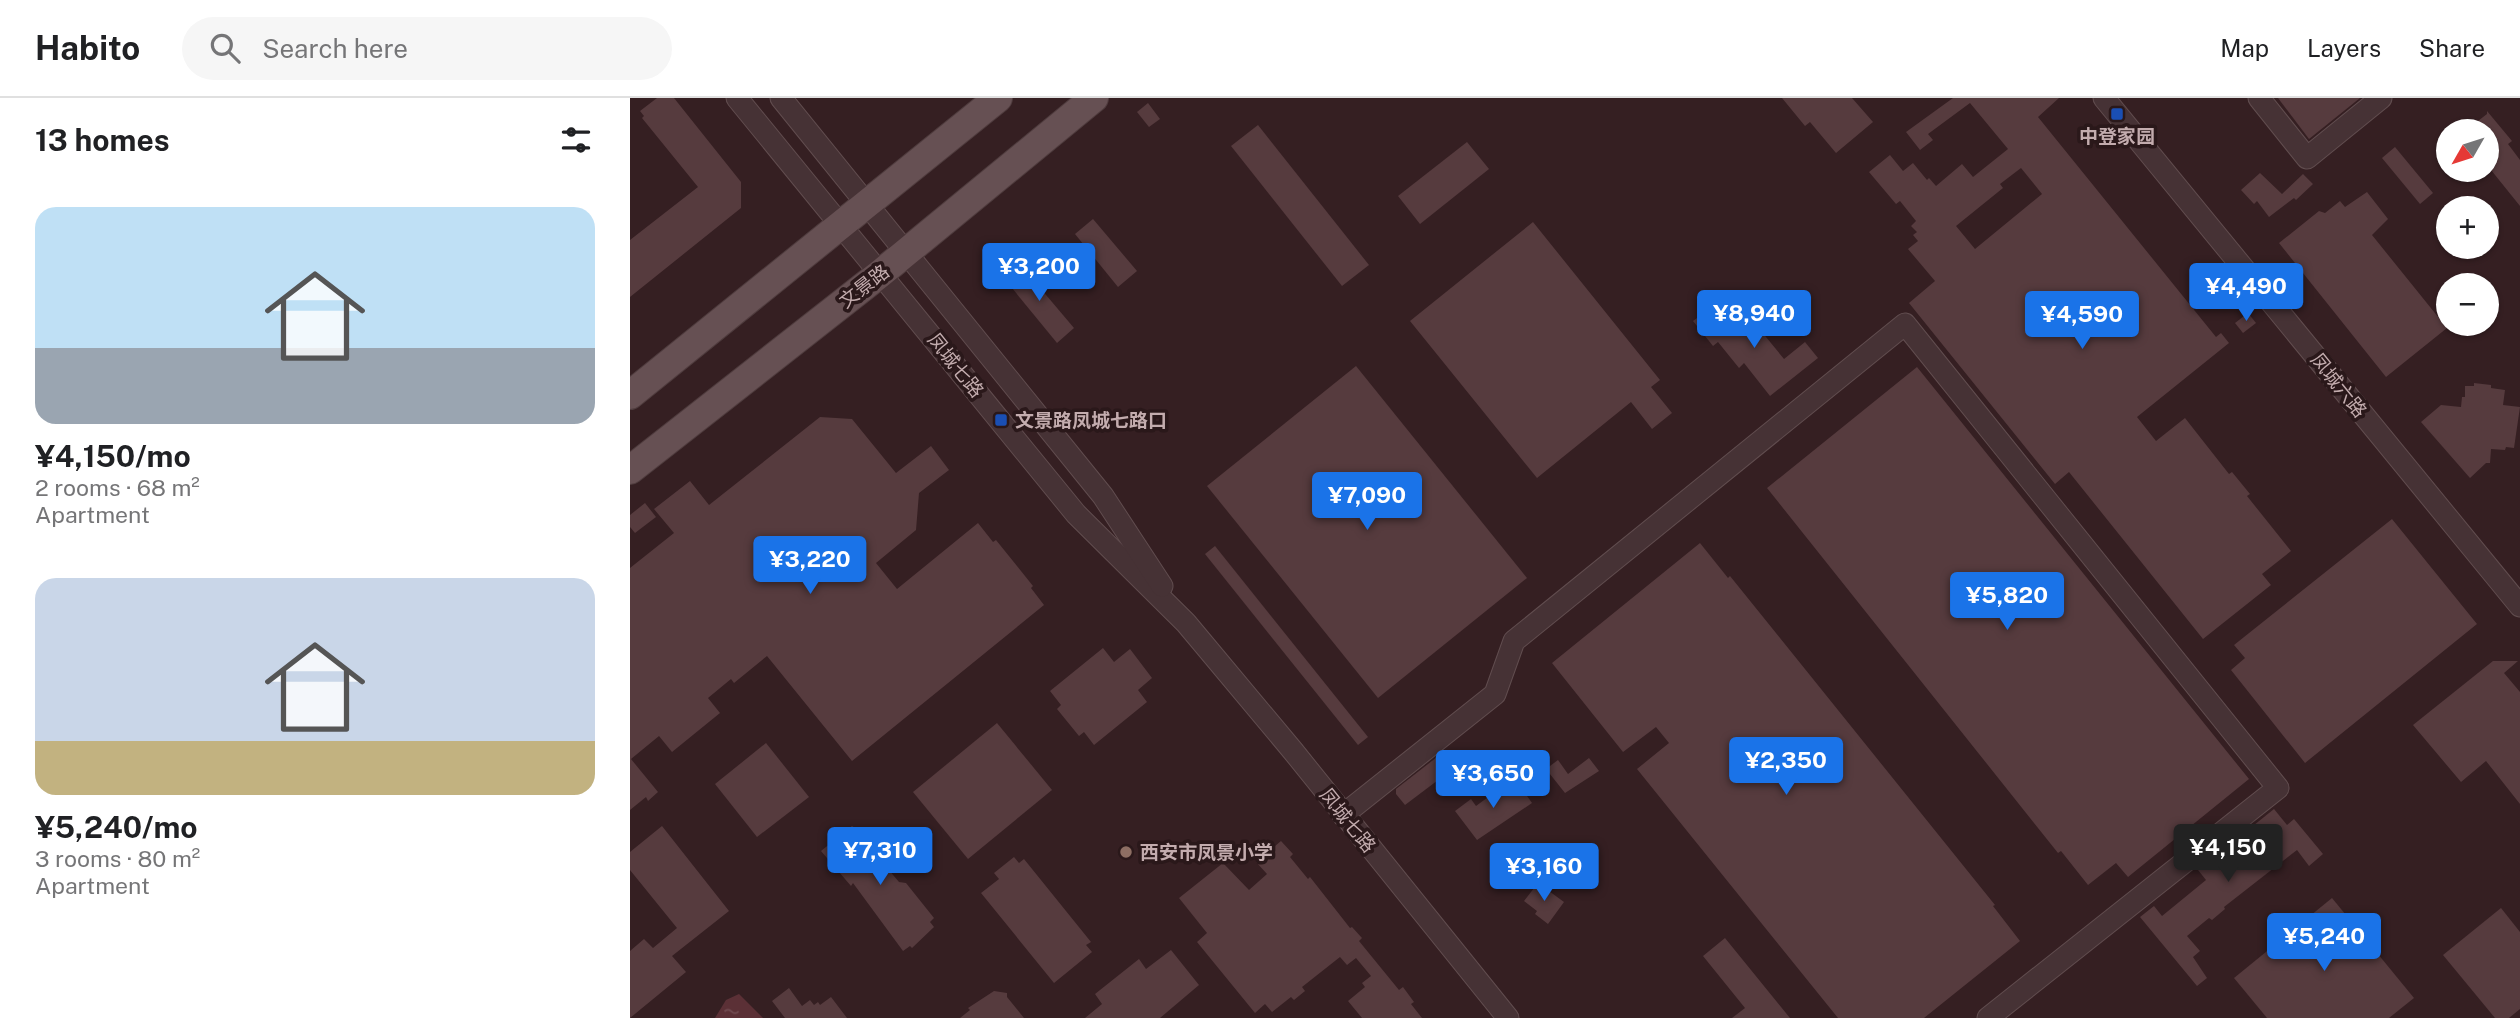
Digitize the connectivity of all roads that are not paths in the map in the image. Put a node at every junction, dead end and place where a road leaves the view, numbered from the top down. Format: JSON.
{"nodes":[{"id":1,"x":737,"y":98,"type":"edge"},
{"id":2,"x":781,"y":98,"type":"edge"},
{"id":3,"x":998,"y":98,"type":"edge"},
{"id":4,"x":1094,"y":98,"type":"edge"},
{"id":5,"x":2104,"y":98,"type":"edge"},
{"id":6,"x":2259,"y":98,"type":"edge"},
{"id":7,"x":2381,"y":98,"type":"edge"},
{"id":8,"x":867,"y":204,"type":"junction"},
{"id":9,"x":840,"y":226,"type":"junction"},
{"id":10,"x":906,"y":252,"type":"junction"},
{"id":11,"x":881,"y":273,"type":"junction"},
{"id":12,"x":630,"y":395,"type":"edge"},
{"id":13,"x":630,"y":470,"type":"edge"},
{"id":14,"x":2520,"y":606,"type":"edge"},
{"id":15,"x":1186,"y":623,"type":"junction"},
{"id":16,"x":1343,"y":815,"type":"junction"},
{"id":17,"x":1508,"y":1018,"type":"edge"},
{"id":18,"x":1988,"y":1018,"type":"edge"}],
"edges":[{"from":1,"to":9,"type":"street","name":"凤城七路"},
{"from":2,"to":8,"type":"street","name":"凤城七路"},
{"from":3,"to":8,"type":"main road"},
{"from":4,"to":10,"type":"main road","name":"文景路"},
{"from":5,"to":14,"type":"street","name":"凤城六路"},
{"from":6,"to":7,"type":"street"},
{"from":8,"to":9,"type":"main road"},
{"from":8,"to":10,"type":"street","name":"凤城七路"},
{"from":9,"to":11,"type":"street","name":"凤城七路"},
{"from":9,"to":12,"type":"main road"},
{"from":10,"to":11,"type":"main road","name":"文景路"},
{"from":10,"to":15,"type":"street","name":"凤城七路"},
{"from":11,"to":13,"type":"main road","name":"文景路"},
{"from":11,"to":15,"type":"street","name":"凤城七路"},
{"from":15,"to":16,"type":"street","name":"凤城七路"},
{"from":16,"to":17,"type":"street","name":"凤城七路"},
{"from":16,"to":18,"type":"street"}]}
